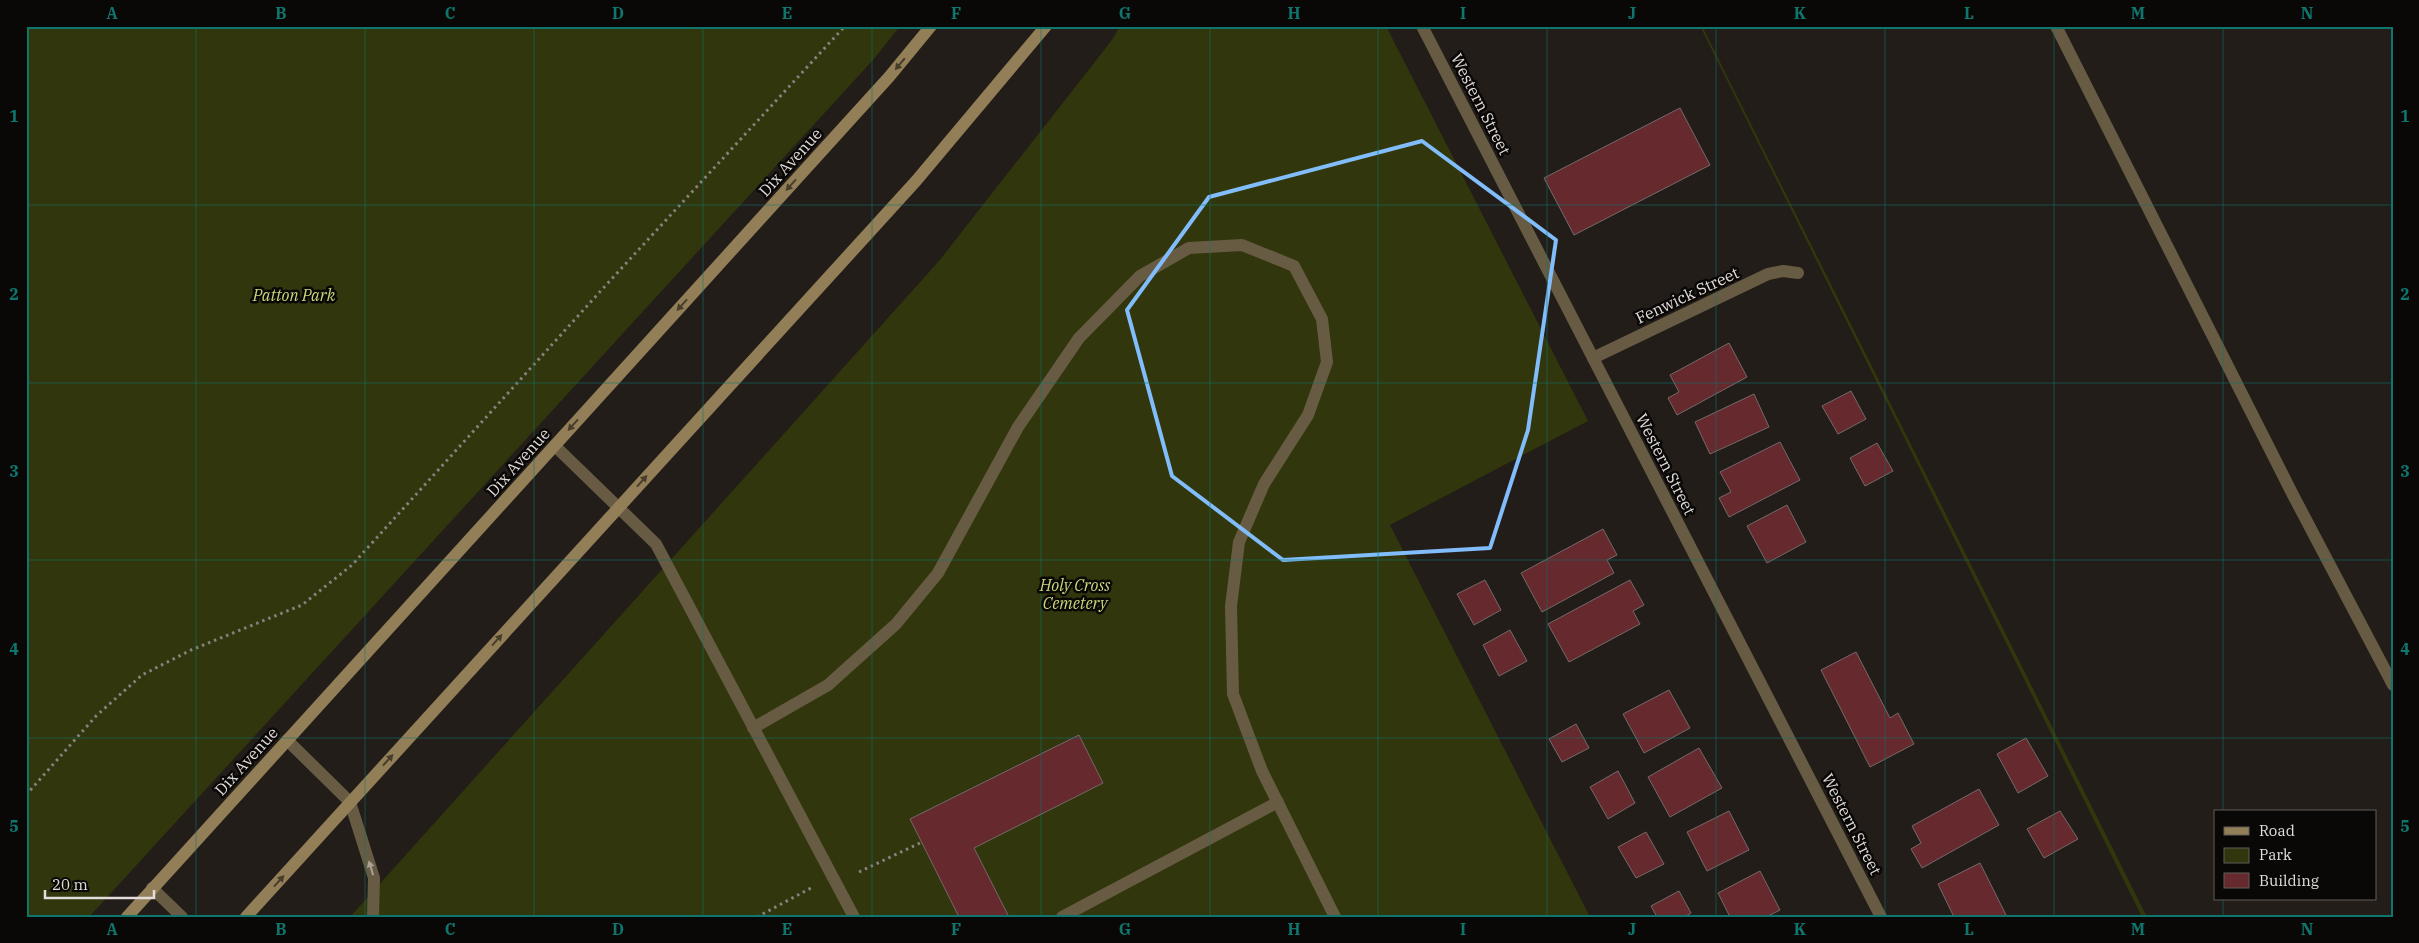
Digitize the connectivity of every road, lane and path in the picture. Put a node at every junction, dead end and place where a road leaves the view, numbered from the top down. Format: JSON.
{"nodes":[{"id":1,"x":845,"y":26,"type":"edge"},
{"id":2,"x":931,"y":26,"type":"edge"},
{"id":3,"x":1046,"y":26,"type":"edge"},
{"id":4,"x":1422,"y":26,"type":"edge"},
{"id":5,"x":2056,"y":26,"type":"edge"},
{"id":6,"x":1798,"y":272,"type":"dead end"},
{"id":7,"x":1593,"y":358,"type":"junction"},
{"id":8,"x":554,"y":446,"type":"junction"},
{"id":9,"x":619,"y":507,"type":"junction"},
{"id":10,"x":2393,"y":685,"type":"edge"},
{"id":11,"x":753,"y":728,"type":"junction"},
{"id":12,"x":287,"y":740,"type":"junction"},
{"id":13,"x":26,"y":795,"type":"edge"},
{"id":14,"x":350,"y":802,"type":"junction"},
{"id":15,"x":1278,"y":802,"type":"junction"},
{"id":16,"x":922,"y":842,"type":"dead end"},
{"id":17,"x":834,"y":881,"type":"junction"},
{"id":18,"x":152,"y":888,"type":"junction"},
{"id":19,"x":127,"y":917,"type":"edge"},
{"id":20,"x":182,"y":917,"type":"edge"},
{"id":21,"x":246,"y":917,"type":"edge"},
{"id":22,"x":373,"y":917,"type":"edge"},
{"id":23,"x":757,"y":917,"type":"edge"},
{"id":24,"x":854,"y":917,"type":"edge"},
{"id":25,"x":1062,"y":917,"type":"edge"},
{"id":26,"x":1335,"y":917,"type":"edge"},
{"id":27,"x":1881,"y":917,"type":"edge"}],
"edges":[{"from":1,"to":13,"type":"path"},
{"from":2,"to":8,"type":"street","name":"Dix Avenue","one_way":true},
{"from":9,"to":3,"type":"street","one_way":true},
{"from":4,"to":7,"type":"street","name":"Western Street"},
{"from":5,"to":10,"type":"street"},
{"from":6,"to":7,"type":"street","name":"Fenwick Street"},
{"from":7,"to":27,"type":"street","name":"Western Street"},
{"from":8,"to":9,"type":"street"},
{"from":8,"to":12,"type":"street","name":"Dix Avenue"},
{"from":9,"to":11,"type":"street"},
{"from":14,"to":9,"type":"street","one_way":true},
{"from":11,"to":15,"type":"street"},
{"from":11,"to":17,"type":"street"},
{"from":12,"to":14,"type":"street"},
{"from":12,"to":18,"type":"street","name":"Dix Avenue"},
{"from":21,"to":14,"type":"street","one_way":true},
{"from":22,"to":14,"type":"street","one_way":true},
{"from":15,"to":25,"type":"street"},
{"from":15,"to":26,"type":"street"},
{"from":16,"to":17,"type":"path"},
{"from":17,"to":23,"type":"path"},
{"from":17,"to":24,"type":"street"},
{"from":18,"to":19,"type":"street","name":"Dix Avenue"},
{"from":18,"to":20,"type":"street"}]}
